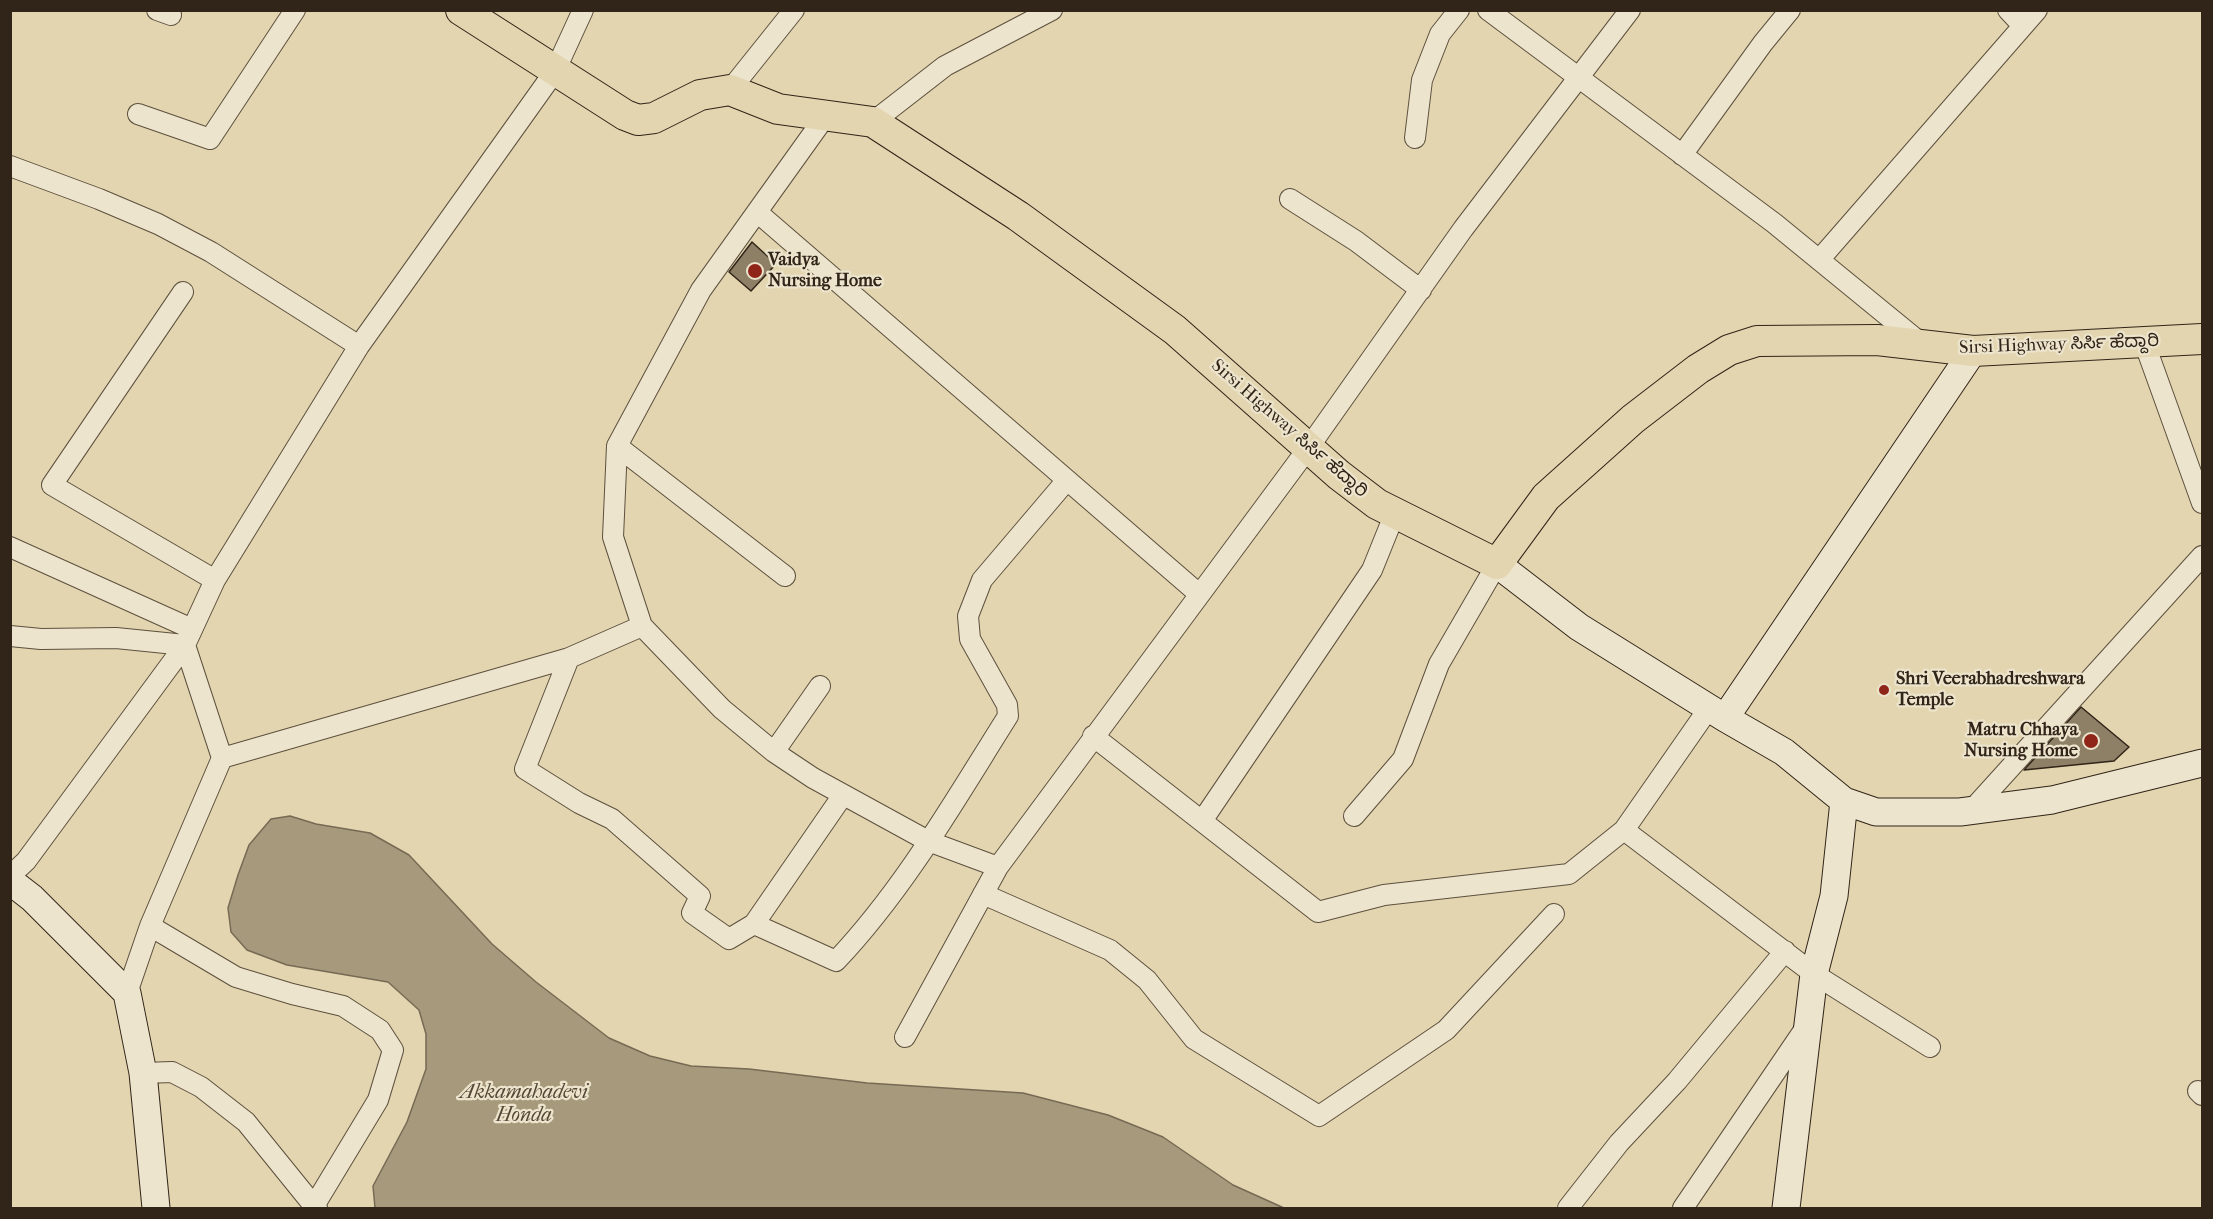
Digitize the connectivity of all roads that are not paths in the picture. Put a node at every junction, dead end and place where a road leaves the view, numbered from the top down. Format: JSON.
{"nodes":[{"id":1,"x":295,"y":10,"type":"edge"},
{"id":2,"x":461,"y":10,"type":"edge"},
{"id":3,"x":583,"y":10,"type":"edge"},
{"id":4,"x":794,"y":10,"type":"edge"},
{"id":5,"x":1052,"y":10,"type":"edge"},
{"id":6,"x":1459,"y":10,"type":"edge"},
{"id":7,"x":1488,"y":10,"type":"edge"},
{"id":8,"x":1630,"y":10,"type":"edge"},
{"id":9,"x":1790,"y":10,"type":"edge"},
{"id":10,"x":2008,"y":10,"type":"edge"},
{"id":11,"x":2037,"y":10,"type":"edge"},
{"id":12,"x":2023,"y":26,"type":"junction"},
{"id":13,"x":555,"y":71,"type":"junction"},
{"id":14,"x":1578,"y":78,"type":"junction"},
{"id":15,"x":730,"y":90,"type":"junction"},
{"id":16,"x":138,"y":114,"type":"dead end"},
{"id":17,"x":827,"y":114,"type":"junction"},
{"id":18,"x":873,"y":122,"type":"junction"},
{"id":19,"x":1414,"y":138,"type":"dead end"},
{"id":20,"x":1682,"y":155,"type":"junction"},
{"id":21,"x":10,"y":166,"type":"edge"},
{"id":22,"x":1290,"y":199,"type":"dead end"},
{"id":23,"x":757,"y":212,"type":"junction"},
{"id":24,"x":1819,"y":261,"type":"junction"},
{"id":25,"x":1420,"y":290,"type":"junction"},
{"id":26,"x":183,"y":292,"type":"dead end"},
{"id":27,"x":2202,"y":339,"type":"edge"},
{"id":28,"x":2144,"y":342,"type":"junction"},
{"id":29,"x":1924,"y":345,"type":"junction"},
{"id":30,"x":359,"y":346,"type":"junction"},
{"id":31,"x":1973,"y":351,"type":"junction"},
{"id":32,"x":617,"y":446,"type":"junction"},
{"id":33,"x":1309,"y":447,"type":"junction"},
{"id":34,"x":1067,"y":480,"type":"junction"},
{"id":35,"x":2202,"y":503,"type":"edge"},
{"id":36,"x":1395,"y":513,"type":"junction"},
{"id":37,"x":10,"y":547,"type":"edge"},
{"id":38,"x":2202,"y":556,"type":"edge"},
{"id":39,"x":1497,"y":564,"type":"junction"},
{"id":40,"x":785,"y":576,"type":"dead end"},
{"id":41,"x":215,"y":580,"type":"junction"},
{"id":42,"x":1199,"y":594,"type":"junction"},
{"id":43,"x":642,"y":626,"type":"junction"},
{"id":44,"x":10,"y":636,"type":"edge"},
{"id":45,"x":188,"y":637,"type":"junction"},
{"id":46,"x":569,"y":658,"type":"junction"},
{"id":47,"x":820,"y":686,"type":"dead end"},
{"id":48,"x":1717,"y":713,"type":"junction"},
{"id":49,"x":1093,"y":736,"type":"junction"},
{"id":50,"x":774,"y":752,"type":"junction"},
{"id":51,"x":222,"y":758,"type":"junction"},
{"id":52,"x":2202,"y":763,"type":"edge"},
{"id":53,"x":843,"y":795,"type":"junction"},
{"id":54,"x":1845,"y":801,"type":"junction"},
{"id":55,"x":1971,"y":811,"type":"junction"},
{"id":56,"x":1354,"y":816,"type":"dead end"},
{"id":57,"x":1202,"y":821,"type":"junction"},
{"id":58,"x":1624,"y":830,"type":"junction"},
{"id":59,"x":928,"y":841,"type":"junction"},
{"id":60,"x":998,"y":867,"type":"junction"},
{"id":61,"x":10,"y":876,"type":"edge"},
{"id":62,"x":10,"y":880,"type":"edge"},
{"id":63,"x":983,"y":894,"type":"junction"},
{"id":64,"x":1554,"y":914,"type":"dead end"},
{"id":65,"x":754,"y":924,"type":"junction"},
{"id":66,"x":150,"y":926,"type":"junction"},
{"id":67,"x":1785,"y":951,"type":"junction"},
{"id":68,"x":1814,"y":974,"type":"junction"},
{"id":69,"x":127,"y":993,"type":"junction"},
{"id":70,"x":1809,"y":1023,"type":"junction"},
{"id":71,"x":905,"y":1037,"type":"dead end"},
{"id":72,"x":1930,"y":1047,"type":"dead end"},
{"id":73,"x":143,"y":1073,"type":"junction"},
{"id":74,"x":316,"y":1207,"type":"edge"},
{"id":75,"x":156,"y":1208,"type":"edge"},
{"id":76,"x":1568,"y":1209,"type":"edge"},
{"id":77,"x":1683,"y":1209,"type":"edge"},
{"id":78,"x":1786,"y":1209,"type":"edge"}],
"edges":[{"from":1,"to":16,"type":"street"},
{"from":2,"to":13,"type":"main road"},
{"from":3,"to":13,"type":"street"},
{"from":4,"to":15,"type":"street"},
{"from":5,"to":18,"type":"street"},
{"from":6,"to":19,"type":"street"},
{"from":7,"to":14,"type":"street"},
{"from":8,"to":14,"type":"street"},
{"from":9,"to":20,"type":"street"},
{"from":10,"to":12,"type":"street"},
{"from":11,"to":12,"type":"street"},
{"from":12,"to":24,"type":"street"},
{"from":13,"to":15,"type":"main road"},
{"from":13,"to":30,"type":"street"},
{"from":14,"to":20,"type":"street"},
{"from":14,"to":25,"type":"street"},
{"from":15,"to":17,"type":"main road","name":"Sirsi Highway ಸಿರ್ಸಿ ಹೆದ್ದಾರಿ"},
{"from":17,"to":18,"type":"main road","name":"Sirsi Highway ಸಿರ್ಸಿ ಹೆದ್ದಾರಿ"},
{"from":17,"to":23,"type":"street"},
{"from":18,"to":33,"type":"main road","name":"Sirsi Highway ಸಿರ್ಸಿ ಹೆದ್ದಾರಿ"},
{"from":20,"to":24,"type":"street"},
{"from":21,"to":30,"type":"street"},
{"from":22,"to":25,"type":"street"},
{"from":23,"to":32,"type":"street"},
{"from":23,"to":34,"type":"street"},
{"from":24,"to":29,"type":"street"},
{"from":25,"to":33,"type":"street"},
{"from":26,"to":41,"type":"street"},
{"from":27,"to":28,"type":"main road","name":"Sirsi Highway ಸಿರ್ಸಿ ಹೆದ್ದಾರಿ"},
{"from":28,"to":31,"type":"main road","name":"Sirsi Highway ಸಿರ್ಸಿ ಹೆದ್ದಾರಿ"},
{"from":28,"to":35,"type":"street"},
{"from":29,"to":31,"type":"main road","name":"Sirsi Highway ಸಿರ್ಸಿ ಹೆದ್ದಾರಿ"},
{"from":29,"to":39,"type":"main road","name":"Sirsi Highway ಸಿರ್ಸಿ ಹೆದ್ದಾರಿ"},
{"from":30,"to":41,"type":"street"},
{"from":31,"to":48,"type":"street"},
{"from":32,"to":40,"type":"street"},
{"from":32,"to":43,"type":"street"},
{"from":33,"to":36,"type":"main road","name":"Sirsi Highway ಸಿರ್ಸಿ ಹೆದ್ದಾರಿ"},
{"from":33,"to":42,"type":"street"},
{"from":34,"to":42,"type":"street"},
{"from":34,"to":59,"type":"street"},
{"from":36,"to":39,"type":"main road","name":"Sirsi Highway ಸಿರ್ಸಿ ಹೆದ್ದಾರಿ"},
{"from":36,"to":57,"type":"street"},
{"from":37,"to":45,"type":"street"},
{"from":38,"to":55,"type":"street"},
{"from":39,"to":48,"type":"street"},
{"from":39,"to":56,"type":"street"},
{"from":41,"to":45,"type":"street"},
{"from":42,"to":49,"type":"street"},
{"from":43,"to":46,"type":"street"},
{"from":43,"to":50,"type":"street"},
{"from":44,"to":45,"type":"street"},
{"from":45,"to":51,"type":"street"},
{"from":45,"to":61,"type":"street"},
{"from":46,"to":51,"type":"street"},
{"from":46,"to":65,"type":"street"},
{"from":47,"to":50,"type":"street"},
{"from":48,"to":54,"type":"street"},
{"from":48,"to":58,"type":"street"},
{"from":49,"to":57,"type":"street"},
{"from":49,"to":60,"type":"street"},
{"from":50,"to":53,"type":"street"},
{"from":51,"to":66,"type":"street"},
{"from":52,"to":55,"type":"street"},
{"from":53,"to":59,"type":"street"},
{"from":53,"to":65,"type":"street"},
{"from":54,"to":55,"type":"street"},
{"from":54,"to":68,"type":"street"},
{"from":57,"to":58,"type":"street"},
{"from":58,"to":67,"type":"street"},
{"from":59,"to":60,"type":"street"},
{"from":59,"to":65,"type":"street"},
{"from":60,"to":63,"type":"street"},
{"from":62,"to":69,"type":"street"},
{"from":63,"to":64,"type":"street"},
{"from":63,"to":71,"type":"street"},
{"from":66,"to":69,"type":"street"},
{"from":66,"to":74,"type":"street"},
{"from":67,"to":68,"type":"street"},
{"from":67,"to":76,"type":"street"},
{"from":68,"to":70,"type":"street"},
{"from":68,"to":72,"type":"street"},
{"from":69,"to":73,"type":"street"},
{"from":70,"to":77,"type":"street"},
{"from":70,"to":78,"type":"street"},
{"from":73,"to":74,"type":"street"},
{"from":73,"to":75,"type":"street"}]}
